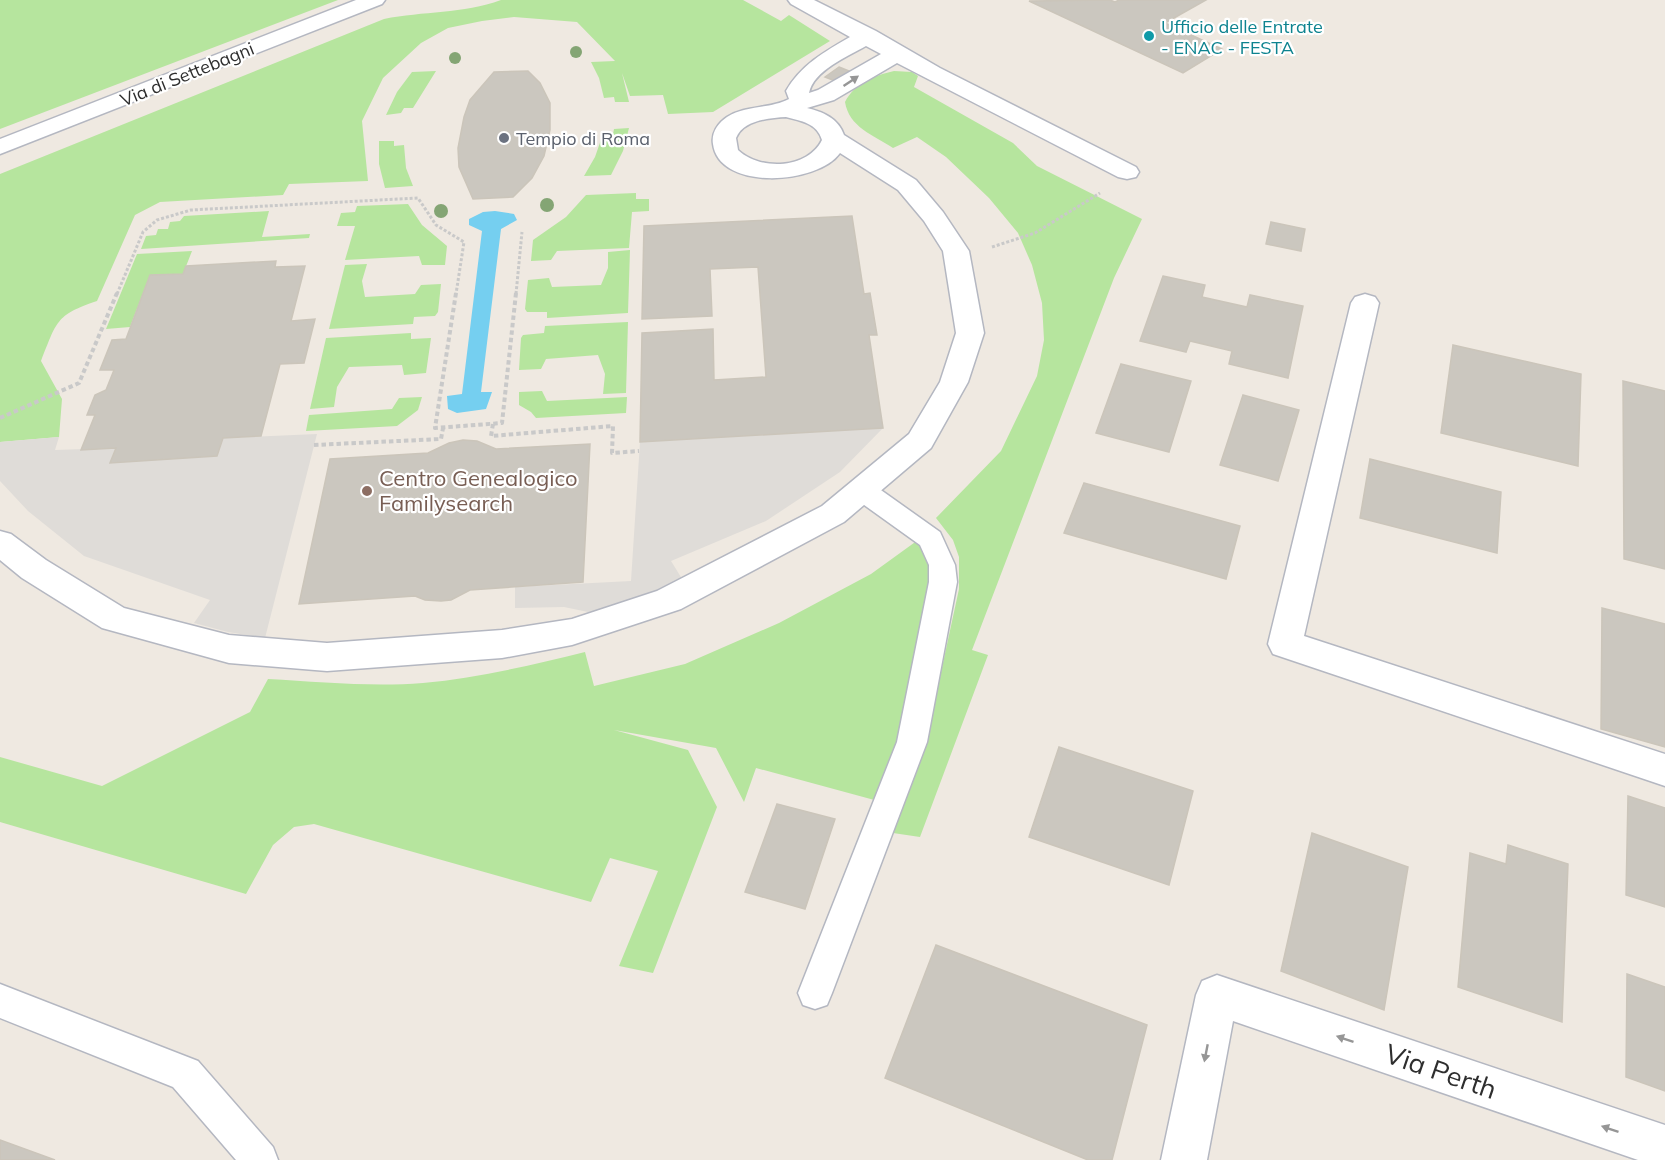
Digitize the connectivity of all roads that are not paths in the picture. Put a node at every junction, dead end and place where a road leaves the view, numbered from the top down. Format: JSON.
{"nodes":[{"id":1,"x":375,"y":0,"type":"edge"},
{"id":2,"x":798,"y":0,"type":"edge"},
{"id":3,"x":868,"y":36,"type":"junction"},
{"id":4,"x":898,"y":53,"type":"junction"},
{"id":5,"x":794,"y":106,"type":"junction"},
{"id":6,"x":834,"y":140,"type":"junction"},
{"id":7,"x":0,"y":147,"type":"edge"},
{"id":8,"x":1127,"y":172,"type":"road end"},
{"id":9,"x":1365,"y":303,"type":"dead end"},
{"id":10,"x":862,"y":490,"type":"junction"},
{"id":11,"x":0,"y":543,"type":"edge"},
{"id":12,"x":1665,"y":770,"type":"edge"},
{"id":13,"x":815,"y":993,"type":"dead end"},
{"id":14,"x":0,"y":1001,"type":"edge"},
{"id":15,"x":1665,"y":1147,"type":"edge"},
{"id":16,"x":260,"y":1160,"type":"edge"},
{"id":17,"x":1184,"y":1160,"type":"edge"}],
"edges":[{"from":1,"to":7,"type":"street","name":"Via di Settebagni"},
{"from":2,"to":3,"type":"street"},
{"from":3,"to":4,"type":"street"},
{"from":3,"to":5,"type":"street"},
{"from":5,"to":4,"type":"street","one_way":true},
{"from":4,"to":8,"type":"street"},
{"from":5,"to":6,"type":"street"},
{"from":5,"to":6,"type":"street"},
{"from":6,"to":10,"type":"street"},
{"from":9,"to":12,"type":"street"},
{"from":10,"to":11,"type":"street"},
{"from":10,"to":13,"type":"lane"},
{"from":14,"to":16,"type":"lane"},
{"from":15,"to":17,"type":"street","name":"Via Perth","one_way":true}]}
